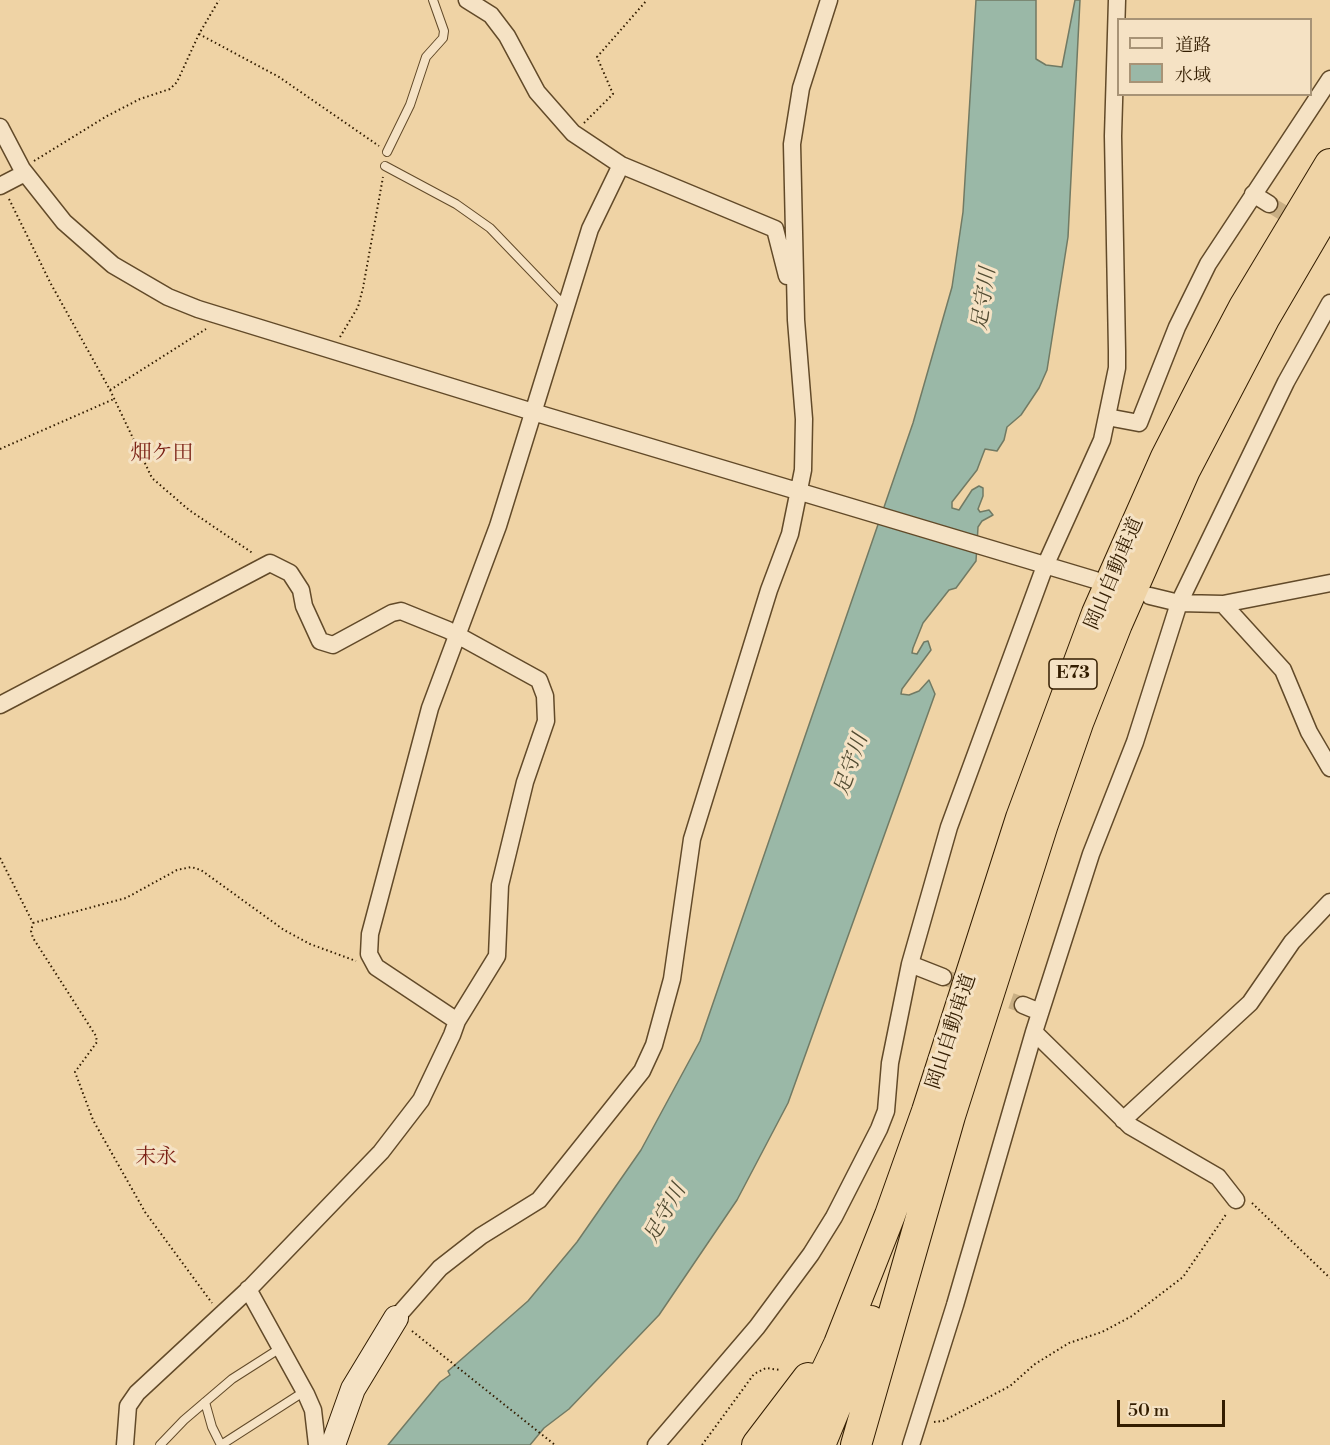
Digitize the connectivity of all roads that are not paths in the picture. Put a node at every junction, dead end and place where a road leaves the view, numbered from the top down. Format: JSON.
{"nodes":[{"id":1,"x":433,"y":0,"type":"edge"},
{"id":2,"x":467,"y":0,"type":"edge"},
{"id":3,"x":829,"y":0,"type":"edge"},
{"id":4,"x":1117,"y":0,"type":"edge"},
{"id":5,"x":1330,"y":78,"type":"edge"},
{"id":6,"x":0,"y":127,"type":"edge"},
{"id":7,"x":387,"y":152,"type":"road end"},
{"id":8,"x":1330,"y":164,"type":"edge"},
{"id":9,"x":621,"y":165,"type":"junction"},
{"id":10,"x":385,"y":166,"type":"road end"},
{"id":11,"x":23,"y":171,"type":"junction"},
{"id":12,"x":1,"y":186,"type":"edge"},
{"id":13,"x":1253,"y":194,"type":"junction"},
{"id":14,"x":1269,"y":204,"type":"tunnel mouth"},
{"id":15,"x":1330,"y":206,"type":"edge"},
{"id":16,"x":1330,"y":303,"type":"edge"},
{"id":17,"x":568,"y":305,"type":"junction"},
{"id":18,"x":796,"y":320,"type":"junction"},
{"id":19,"x":533,"y":412,"type":"junction"},
{"id":20,"x":1107,"y":417,"type":"junction"},
{"id":21,"x":802,"y":493,"type":"junction"},
{"id":22,"x":1040,"y":565,"type":"junction"},
{"id":23,"x":1095,"y":580,"type":"dead end"},
{"id":24,"x":1330,"y":583,"type":"edge"},
{"id":25,"x":1150,"y":596,"type":"dead end"},
{"id":26,"x":1179,"y":603,"type":"junction"},
{"id":27,"x":1223,"y":604,"type":"junction"},
{"id":28,"x":458,"y":635,"type":"junction"},
{"id":29,"x":0,"y":705,"type":"edge"},
{"id":30,"x":1330,"y":768,"type":"edge"},
{"id":31,"x":1330,"y":902,"type":"edge"},
{"id":32,"x":910,"y":964,"type":"junction"},
{"id":33,"x":944,"y":977,"type":"tunnel mouth"},
{"id":34,"x":1023,"y":1005,"type":"tunnel mouth"},
{"id":35,"x":1040,"y":1012,"type":"junction"},
{"id":36,"x":457,"y":1021,"type":"junction"},
{"id":37,"x":1034,"y":1032,"type":"junction"},
{"id":38,"x":950,"y":1116,"type":"junction"},
{"id":39,"x":1123,"y":1120,"type":"junction"},
{"id":40,"x":1236,"y":1200,"type":"road end"},
{"id":41,"x":890,"y":1215,"type":"junction"},
{"id":42,"x":248,"y":1289,"type":"junction"},
{"id":43,"x":403,"y":1324,"type":"joint"},
{"id":44,"x":279,"y":1349,"type":"junction"},
{"id":45,"x":305,"y":1391,"type":"junction"},
{"id":46,"x":205,"y":1402,"type":"junction"},
{"id":47,"x":125,"y":1445,"type":"edge"},
{"id":48,"x":160,"y":1445,"type":"edge"},
{"id":49,"x":221,"y":1445,"type":"edge"},
{"id":50,"x":317,"y":1445,"type":"edge"},
{"id":51,"x":333,"y":1445,"type":"edge"},
{"id":52,"x":656,"y":1445,"type":"edge"},
{"id":53,"x":757,"y":1445,"type":"edge"},
{"id":54,"x":791,"y":1445,"type":"edge"},
{"id":55,"x":820,"y":1445,"type":"edge"},
{"id":56,"x":856,"y":1445,"type":"edge"},
{"id":57,"x":911,"y":1445,"type":"edge"}],
"edges":[{"from":1,"to":7,"type":"lane"},
{"from":2,"to":9,"type":"street"},
{"from":3,"to":18,"type":"street"},
{"from":4,"to":20,"type":"street"},
{"from":5,"to":13,"type":"street"},
{"from":6,"to":11,"type":"street"},
{"from":8,"to":41,"type":"highway","name":"岡山自動車道","number":"E73"},
{"from":9,"to":17,"type":"street"},
{"from":9,"to":18,"type":"street"},
{"from":10,"to":17,"type":"lane"},
{"from":11,"to":12,"type":"street"},
{"from":11,"to":19,"type":"street"},
{"from":13,"to":14,"type":"street"},
{"from":13,"to":20,"type":"street"},
{"from":15,"to":38,"type":"highway","name":"岡山自動車道","number":"E73"},
{"from":16,"to":26,"type":"street"},
{"from":17,"to":19,"type":"street"},
{"from":18,"to":21,"type":"street"},
{"from":19,"to":21,"type":"street"},
{"from":19,"to":28,"type":"street"},
{"from":20,"to":22,"type":"street"},
{"from":21,"to":22,"type":"street"},
{"from":21,"to":43,"type":"street"},
{"from":22,"to":23,"type":"street"},
{"from":22,"to":32,"type":"street"},
{"from":24,"to":27,"type":"street"},
{"from":25,"to":26,"type":"street"},
{"from":26,"to":27,"type":"street"},
{"from":26,"to":35,"type":"street"},
{"from":27,"to":30,"type":"street"},
{"from":28,"to":29,"type":"street"},
{"from":28,"to":36,"type":"street"},
{"from":28,"to":36,"type":"street"},
{"from":31,"to":39,"type":"street"},
{"from":32,"to":33,"type":"street"},
{"from":32,"to":52,"type":"street"},
{"from":34,"to":35,"type":"street"},
{"from":35,"to":37,"type":"street"},
{"from":36,"to":42,"type":"street"},
{"from":37,"to":39,"type":"street"},
{"from":37,"to":57,"type":"street"},
{"from":38,"to":55,"type":"highway"},
{"from":38,"to":56,"type":"highway"},
{"from":39,"to":40,"type":"street"},
{"from":41,"to":53,"type":"highway"},
{"from":41,"to":54,"type":"highway"},
{"from":42,"to":44,"type":"street"},
{"from":42,"to":47,"type":"street"},
{"from":43,"to":51,"type":"main road"},
{"from":44,"to":45,"type":"street"},
{"from":44,"to":46,"type":"lane"},
{"from":45,"to":49,"type":"lane"},
{"from":45,"to":50,"type":"street"},
{"from":46,"to":48,"type":"lane"},
{"from":46,"to":49,"type":"lane"}]}
